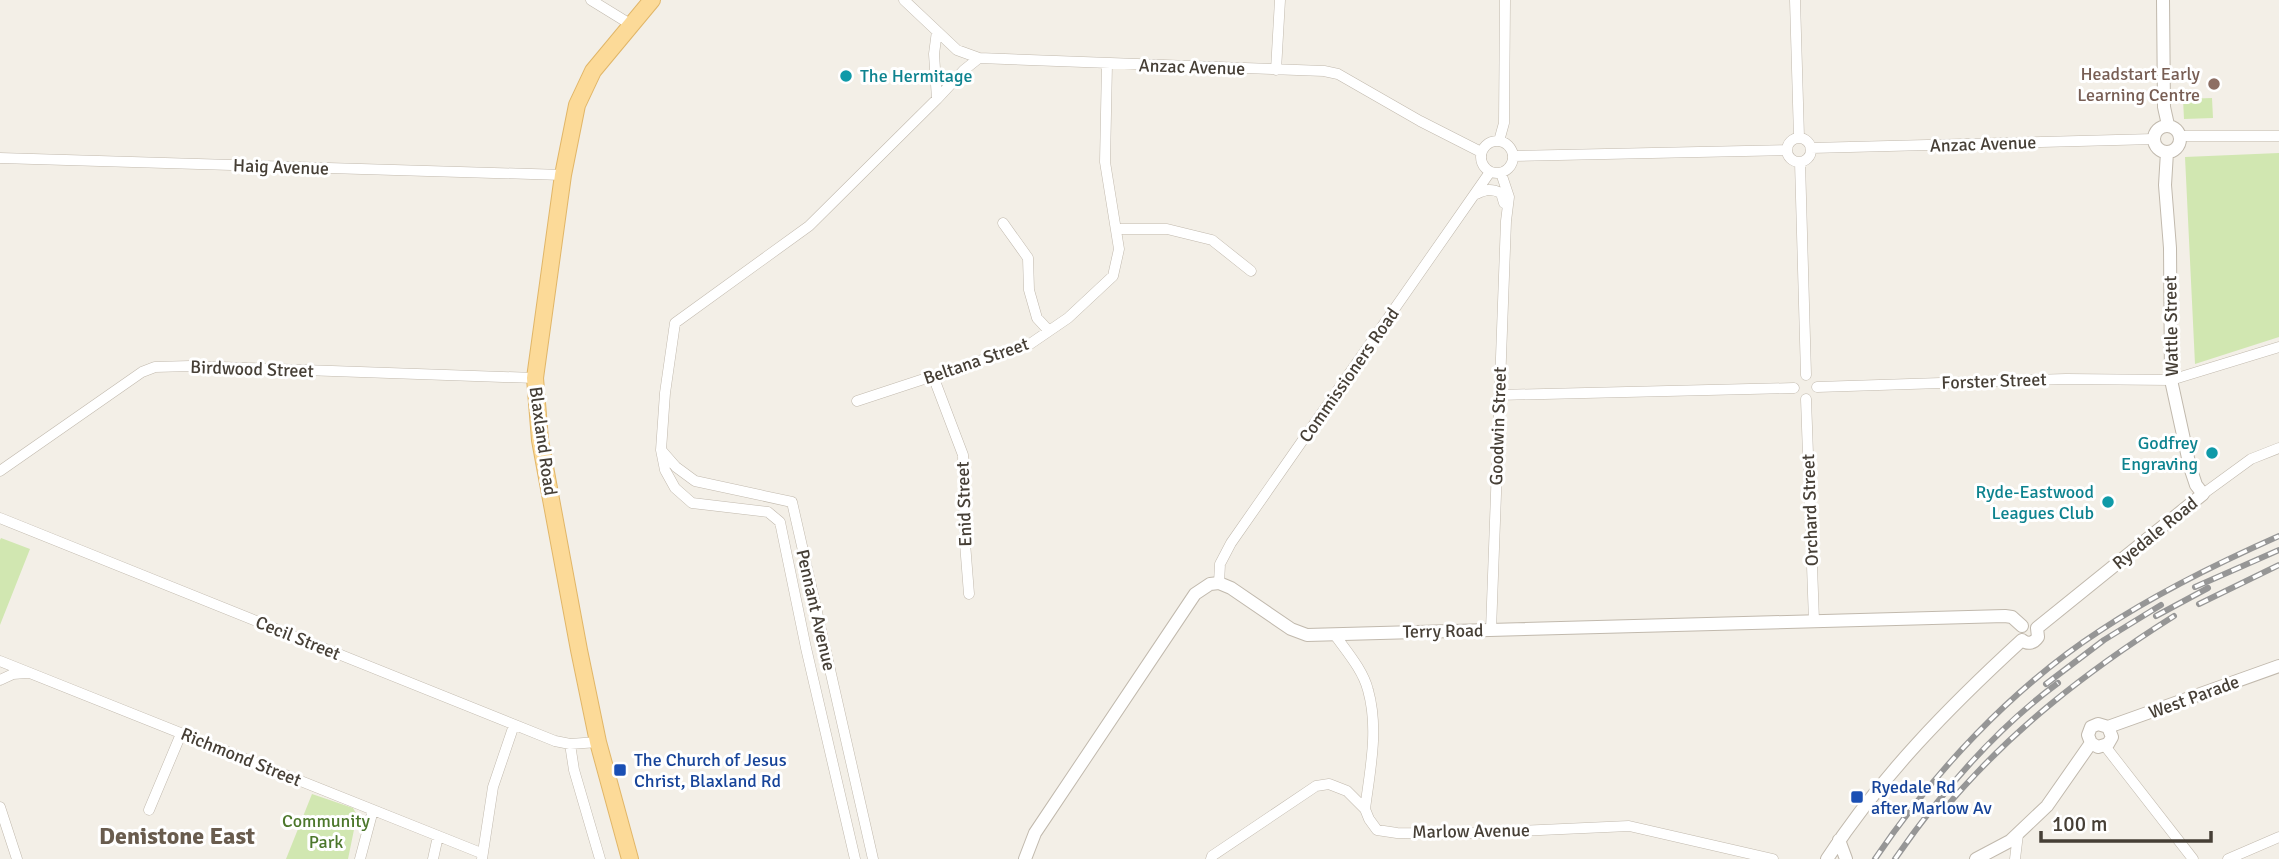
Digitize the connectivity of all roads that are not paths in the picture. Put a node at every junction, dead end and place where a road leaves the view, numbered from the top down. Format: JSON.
{"nodes":[{"id":1,"x":591,"y":0,"type":"edge"},
{"id":2,"x":652,"y":0,"type":"edge"},
{"id":3,"x":904,"y":0,"type":"edge"},
{"id":4,"x":1280,"y":0,"type":"edge"},
{"id":5,"x":1505,"y":0,"type":"edge"},
{"id":6,"x":1795,"y":0,"type":"edge"},
{"id":7,"x":2163,"y":0,"type":"edge"},
{"id":8,"x":630,"y":24,"type":"junction"},
{"id":9,"x":937,"y":31,"type":"junction"},
{"id":10,"x":979,"y":58,"type":"junction"},
{"id":11,"x":1107,"y":64,"type":"junction"},
{"id":12,"x":1276,"y":70,"type":"junction"},
{"id":13,"x":937,"y":99,"type":"junction"},
{"id":14,"x":2168,"y":125,"type":"junction"},
{"id":15,"x":2180,"y":136,"type":"junction"},
{"id":16,"x":2279,"y":136,"type":"edge"},
{"id":17,"x":1799,"y":137,"type":"junction"},
{"id":18,"x":2154,"y":139,"type":"junction"},
{"id":19,"x":1499,"y":141,"type":"junction"},
{"id":20,"x":1811,"y":148,"type":"junction"},
{"id":21,"x":1787,"y":150,"type":"junction"},
{"id":22,"x":1481,"y":152,"type":"junction"},
{"id":23,"x":2167,"y":152,"type":"junction"},
{"id":24,"x":1513,"y":156,"type":"junction"},
{"id":25,"x":0,"y":158,"type":"edge"},
{"id":26,"x":1800,"y":162,"type":"junction"},
{"id":27,"x":1496,"y":173,"type":"junction"},
{"id":28,"x":563,"y":175,"type":"junction"},
{"id":29,"x":1476,"y":194,"type":"junction"},
{"id":30,"x":1506,"y":221,"type":"junction"},
{"id":31,"x":1003,"y":223,"type":"dead end"},
{"id":32,"x":1118,"y":229,"type":"junction"},
{"id":33,"x":1251,"y":271,"type":"dead end"},
{"id":34,"x":1049,"y":331,"type":"junction"},
{"id":35,"x":2279,"y":347,"type":"edge"},
{"id":36,"x":933,"y":376,"type":"junction"},
{"id":37,"x":1805,"y":376,"type":"junction"},
{"id":38,"x":535,"y":378,"type":"junction"},
{"id":39,"x":2171,"y":380,"type":"junction"},
{"id":40,"x":1817,"y":387,"type":"junction"},
{"id":41,"x":1794,"y":388,"type":"junction"},
{"id":42,"x":1499,"y":395,"type":"junction"},
{"id":43,"x":1806,"y":399,"type":"junction"},
{"id":44,"x":857,"y":401,"type":"dead end"},
{"id":45,"x":2279,"y":448,"type":"edge"},
{"id":46,"x":661,"y":450,"type":"junction"},
{"id":47,"x":0,"y":471,"type":"edge"},
{"id":48,"x":2203,"y":494,"type":"junction"},
{"id":49,"x":0,"y":518,"type":"edge"},
{"id":50,"x":1219,"y":583,"type":"junction"},
{"id":51,"x":969,"y":594,"type":"dead end"},
{"id":52,"x":1814,"y":621,"type":"junction"},
{"id":53,"x":2022,"y":626,"type":"junction"},
{"id":54,"x":2037,"y":628,"type":"junction"},
{"id":55,"x":1491,"y":630,"type":"junction"},
{"id":56,"x":1335,"y":635,"type":"junction"},
{"id":57,"x":2022,"y":640,"type":"junction"},
{"id":58,"x":0,"y":661,"type":"edge"},
{"id":59,"x":2279,"y":666,"type":"edge"},
{"id":60,"x":32,"y":673,"type":"junction"},
{"id":61,"x":0,"y":680,"type":"edge"},
{"id":62,"x":514,"y":725,"type":"junction"},
{"id":63,"x":2108,"y":727,"type":"junction"},
{"id":64,"x":181,"y":734,"type":"junction"},
{"id":65,"x":598,"y":742,"type":"junction"},
{"id":66,"x":2091,"y":743,"type":"junction"},
{"id":67,"x":570,"y":744,"type":"junction"},
{"id":68,"x":2105,"y":746,"type":"junction"},
{"id":69,"x":0,"y":807,"type":"edge"},
{"id":70,"x":1366,"y":809,"type":"junction"},
{"id":71,"x":149,"y":810,"type":"dead end"},
{"id":72,"x":373,"y":810,"type":"junction"},
{"id":73,"x":438,"y":836,"type":"junction"},
{"id":74,"x":2279,"y":837,"type":"edge"},
{"id":75,"x":1839,"y":840,"type":"junction"},
{"id":76,"x":2008,"y":845,"type":"edge"},
{"id":77,"x":482,"y":856,"type":"edge"},
{"id":78,"x":17,"y":859,"type":"edge"},
{"id":79,"x":360,"y":859,"type":"edge"},
{"id":80,"x":433,"y":859,"type":"edge"},
{"id":81,"x":600,"y":859,"type":"edge"},
{"id":82,"x":630,"y":859,"type":"edge"},
{"id":83,"x":855,"y":859,"type":"edge"},
{"id":84,"x":873,"y":859,"type":"edge"},
{"id":85,"x":1025,"y":859,"type":"edge"},
{"id":86,"x":1211,"y":859,"type":"edge"},
{"id":87,"x":1773,"y":859,"type":"edge"},
{"id":88,"x":1827,"y":859,"type":"edge"},
{"id":89,"x":1846,"y":859,"type":"edge"},
{"id":90,"x":1976,"y":859,"type":"edge"},
{"id":91,"x":2015,"y":859,"type":"edge"},
{"id":92,"x":2193,"y":859,"type":"edge"},
{"id":93,"x":2228,"y":859,"type":"edge"}],
"edges":[{"from":1,"to":8,"type":"street"},
{"from":2,"to":8,"type":"main road","name":"Blaxland Road"},
{"from":3,"to":9,"type":"street","name":"Anzac Avenue"},
{"from":4,"to":12,"type":"street"},
{"from":5,"to":19,"type":"street"},
{"from":6,"to":17,"type":"street"},
{"from":7,"to":14,"type":"street"},
{"from":8,"to":28,"type":"main road","name":"Blaxland Road"},
{"from":9,"to":10,"type":"street","name":"Anzac Avenue"},
{"from":9,"to":13,"type":"street"},
{"from":10,"to":11,"type":"street","name":"Anzac Avenue"},
{"from":10,"to":13,"type":"street","name":"Pennant Avenue"},
{"from":11,"to":12,"type":"street","name":"Anzac Avenue"},
{"from":11,"to":32,"type":"street","name":"Beltana Street"},
{"from":12,"to":22,"type":"street","name":"Anzac Avenue"},
{"from":13,"to":46,"type":"street","name":"Pennant Avenue"},
{"from":14,"to":15,"type":"street"},
{"from":14,"to":18,"type":"street"},
{"from":15,"to":16,"type":"street"},
{"from":15,"to":23,"type":"street"},
{"from":17,"to":20,"type":"street"},
{"from":17,"to":21,"type":"street"},
{"from":18,"to":20,"type":"street","name":"Anzac Avenue"},
{"from":18,"to":23,"type":"street"},
{"from":19,"to":22,"type":"street"},
{"from":19,"to":24,"type":"street"},
{"from":20,"to":26,"type":"street"},
{"from":21,"to":24,"type":"street"},
{"from":21,"to":26,"type":"street"},
{"from":22,"to":27,"type":"street"},
{"from":23,"to":39,"type":"street","name":"Wattle Street"},
{"from":24,"to":27,"type":"street"},
{"from":25,"to":28,"type":"street","name":"Haig Avenue"},
{"from":26,"to":37,"type":"street"},
{"from":27,"to":29,"type":"street","name":"Commissioners Road"},
{"from":27,"to":30,"type":"street","name":"Goodwin Street"},
{"from":28,"to":38,"type":"main road","name":"Blaxland Road"},
{"from":29,"to":30,"type":"street","name":"Goodwin Street"},
{"from":29,"to":50,"type":"street","name":"Commissioners Road"},
{"from":30,"to":42,"type":"street","name":"Goodwin Street"},
{"from":31,"to":34,"type":"street"},
{"from":32,"to":33,"type":"street"},
{"from":32,"to":34,"type":"street","name":"Beltana Street"},
{"from":34,"to":36,"type":"street","name":"Beltana Street"},
{"from":35,"to":39,"type":"street","name":"Forster Street"},
{"from":36,"to":44,"type":"street","name":"Beltana Street"},
{"from":36,"to":51,"type":"street","name":"Enid Street"},
{"from":37,"to":40,"type":"street"},
{"from":37,"to":41,"type":"street"},
{"from":38,"to":47,"type":"street","name":"Birdwood Street"},
{"from":38,"to":65,"type":"main road","name":"Blaxland Road"},
{"from":39,"to":40,"type":"street","name":"Forster Street"},
{"from":39,"to":48,"type":"street","name":"Wattle Street"},
{"from":40,"to":43,"type":"street"},
{"from":41,"to":42,"type":"street"},
{"from":41,"to":43,"type":"street"},
{"from":42,"to":55,"type":"street","name":"Goodwin Street"},
{"from":43,"to":52,"type":"street","name":"Orchard Street"},
{"from":45,"to":48,"type":"street","name":"Ryedale Road"},
{"from":46,"to":83,"type":"street","name":"Pennant Avenue"},
{"from":46,"to":84,"type":"street","name":"Pennant Avenue"},
{"from":48,"to":54,"type":"street","name":"Ryedale Road"},
{"from":49,"to":62,"type":"street","name":"Cecil Street"},
{"from":50,"to":56,"type":"street","name":"Terry Road"},
{"from":50,"to":85,"type":"street"},
{"from":52,"to":53,"type":"street","name":"Terry Road"},
{"from":52,"to":55,"type":"street","name":"Terry Road"},
{"from":53,"to":54,"type":"street"},
{"from":53,"to":57,"type":"street"},
{"from":54,"to":57,"type":"street"},
{"from":55,"to":56,"type":"street","name":"Terry Road"},
{"from":56,"to":70,"type":"street"},
{"from":57,"to":75,"type":"street"},
{"from":58,"to":60,"type":"street","name":"Richmond Street"},
{"from":59,"to":63,"type":"street","name":"West Parade"},
{"from":60,"to":61,"type":"street"},
{"from":60,"to":64,"type":"street","name":"Richmond Street"},
{"from":62,"to":67,"type":"street","name":"Cecil Street"},
{"from":62,"to":77,"type":"street"},
{"from":63,"to":66,"type":"street"},
{"from":63,"to":68,"type":"street"},
{"from":64,"to":71,"type":"street"},
{"from":64,"to":72,"type":"street","name":"Richmond Street"},
{"from":65,"to":67,"type":"street","name":"Cecil Street"},
{"from":65,"to":82,"type":"main road","name":"Blaxland Road"},
{"from":66,"to":68,"type":"street"},
{"from":66,"to":76,"type":"street"},
{"from":67,"to":81,"type":"street"},
{"from":68,"to":92,"type":"street"},
{"from":69,"to":78,"type":"street"},
{"from":70,"to":86,"type":"street","name":"Marlow Avenue"},
{"from":70,"to":87,"type":"street","name":"Marlow Avenue"},
{"from":72,"to":73,"type":"street","name":"Richmond Street"},
{"from":72,"to":79,"type":"street"},
{"from":73,"to":77,"type":"street","name":"Richmond Street"},
{"from":73,"to":80,"type":"street"},
{"from":74,"to":93,"type":"street"},
{"from":75,"to":88,"type":"street"},
{"from":75,"to":89,"type":"street"},
{"from":76,"to":90,"type":"street"},
{"from":76,"to":91,"type":"street"}]}
